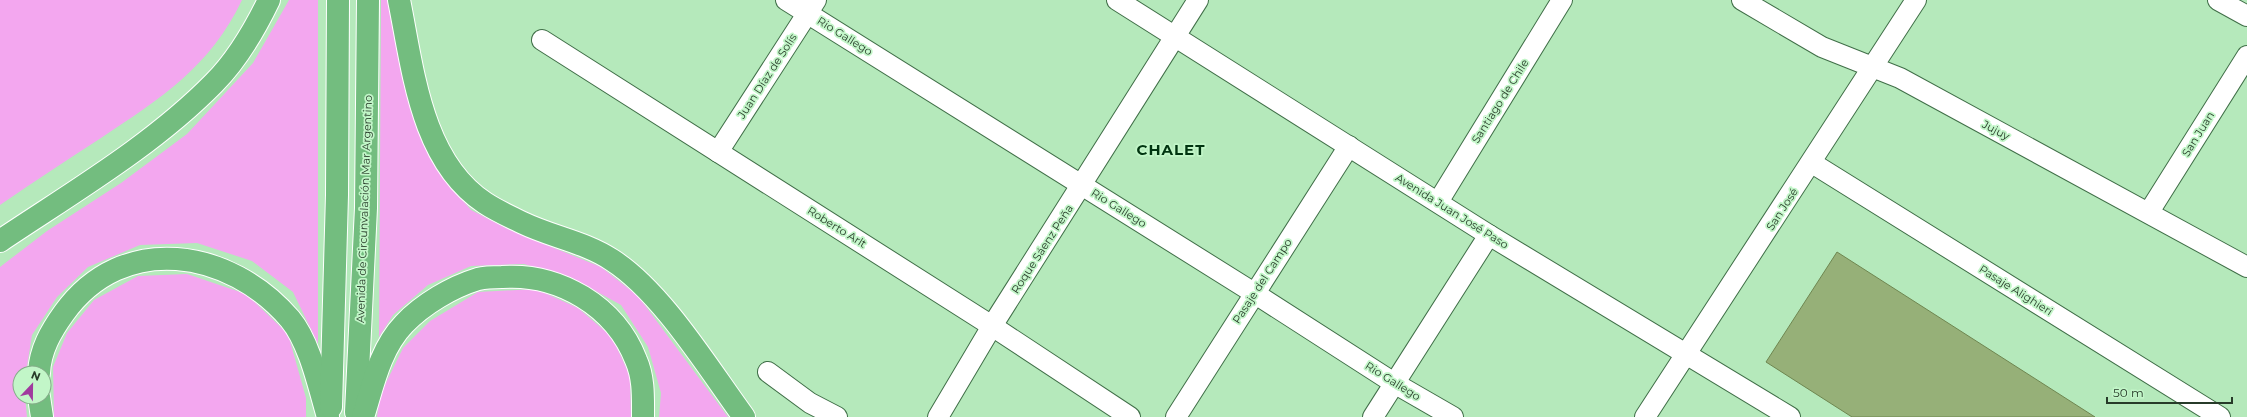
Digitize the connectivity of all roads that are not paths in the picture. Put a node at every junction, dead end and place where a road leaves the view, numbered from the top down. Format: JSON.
{"nodes":[{"id":1,"x":269,"y":0,"type":"edge"},
{"id":2,"x":338,"y":0,"type":"edge"},
{"id":3,"x":368,"y":0,"type":"edge"},
{"id":4,"x":400,"y":0,"type":"edge"},
{"id":5,"x":786,"y":0,"type":"edge"},
{"id":6,"x":1117,"y":0,"type":"edge"},
{"id":7,"x":1198,"y":0,"type":"edge"},
{"id":8,"x":1562,"y":0,"type":"edge"},
{"id":9,"x":1742,"y":0,"type":"edge"},
{"id":10,"x":1916,"y":0,"type":"edge"},
{"id":11,"x":2218,"y":0,"type":"edge"},
{"id":12,"x":812,"y":7,"type":"edge"},
{"id":13,"x":2247,"y":16,"type":"edge"},
{"id":14,"x":1176,"y":36,"type":"junction"},
{"id":15,"x":542,"y":40,"type":"dead end"},
{"id":16,"x":2247,"y":56,"type":"edge"},
{"id":17,"x":1872,"y":68,"type":"junction"},
{"id":18,"x":1349,"y":146,"type":"junction"},
{"id":19,"x":718,"y":152,"type":"junction"},
{"id":20,"x":1812,"y":163,"type":"junction"},
{"id":21,"x":1083,"y":185,"type":"junction"},
{"id":22,"x":1438,"y":202,"type":"junction"},
{"id":23,"x":2149,"y":212,"type":"junction"},
{"id":24,"x":1489,"y":235,"type":"junction"},
{"id":25,"x":0,"y":241,"type":"edge"},
{"id":26,"x":2247,"y":267,"type":"edge"},
{"id":27,"x":1254,"y":293,"type":"junction"},
{"id":28,"x":992,"y":326,"type":"junction"},
{"id":29,"x":1686,"y":354,"type":"junction"},
{"id":30,"x":41,"y":365,"type":"edge"},
{"id":31,"x":768,"y":372,"type":"dead end"},
{"id":32,"x":1394,"y":383,"type":"junction"},
{"id":33,"x":40,"y":405,"type":"edge"},
{"id":34,"x":42,"y":417,"type":"edge"},
{"id":35,"x":330,"y":417,"type":"edge"},
{"id":36,"x":356,"y":417,"type":"edge"},
{"id":37,"x":363,"y":417,"type":"edge"},
{"id":38,"x":643,"y":417,"type":"edge"},
{"id":39,"x":744,"y":417,"type":"edge"},
{"id":40,"x":837,"y":417,"type":"edge"},
{"id":41,"x":938,"y":417,"type":"edge"},
{"id":42,"x":1130,"y":417,"type":"edge"},
{"id":43,"x":1176,"y":417,"type":"edge"},
{"id":44,"x":1373,"y":417,"type":"edge"},
{"id":45,"x":1452,"y":417,"type":"edge"},
{"id":46,"x":1646,"y":417,"type":"edge"},
{"id":47,"x":1790,"y":417,"type":"edge"},
{"id":48,"x":2220,"y":417,"type":"edge"}],
"edges":[{"from":1,"to":25,"type":"highway"},
{"from":2,"to":35,"type":"highway"},
{"from":3,"to":36,"type":"highway","name":"Avenida de Circunvalación Mar Argentino"},
{"from":4,"to":39,"type":"highway"},
{"from":5,"to":12,"type":"street","name":"Rio Gallego"},
{"from":6,"to":14,"type":"street","name":"Avenida Juan José Paso"},
{"from":7,"to":14,"type":"street","name":"Roque Sáenz Peña"},
{"from":8,"to":22,"type":"street","name":"Santiago de Chile"},
{"from":9,"to":17,"type":"street","name":"Jujuy"},
{"from":10,"to":17,"type":"street","name":"San José"},
{"from":11,"to":13,"type":"street"},
{"from":12,"to":19,"type":"street","name":"Juan Díaz de Solís"},
{"from":12,"to":21,"type":"street","name":"Rio Gallego"},
{"from":14,"to":18,"type":"street","name":"Avenida Juan José Paso"},
{"from":14,"to":21,"type":"street","name":"Roque Sáenz Peña"},
{"from":15,"to":19,"type":"street","name":"Roberto Arlt"},
{"from":16,"to":23,"type":"street","name":"San Juan"},
{"from":17,"to":20,"type":"street","name":"San José"},
{"from":17,"to":23,"type":"street","name":"Jujuy"},
{"from":18,"to":22,"type":"street","name":"Avenida Juan José Paso"},
{"from":18,"to":27,"type":"street","name":"Pasaje del Campo"},
{"from":19,"to":28,"type":"street","name":"Roberto Arlt"},
{"from":20,"to":29,"type":"street","name":"San José"},
{"from":20,"to":48,"type":"street","name":"Pasaje Alighieri"},
{"from":21,"to":27,"type":"street","name":"Rio Gallego"},
{"from":21,"to":28,"type":"street","name":"Roque Sáenz Peña"},
{"from":22,"to":24,"type":"street","name":"Avenida Juan José Paso"},
{"from":23,"to":26,"type":"street","name":"Jujuy"},
{"from":24,"to":29,"type":"street","name":"Avenida Juan José Paso"},
{"from":24,"to":32,"type":"street"},
{"from":27,"to":32,"type":"street","name":"Rio Gallego"},
{"from":27,"to":43,"type":"street","name":"Pasaje del Campo"},
{"from":28,"to":41,"type":"street","name":"Roque Sáenz Peña"},
{"from":28,"to":42,"type":"street","name":"Roberto Arlt"},
{"from":29,"to":46,"type":"street","name":"San José"},
{"from":29,"to":47,"type":"street","name":"Avenida Juan José Paso"},
{"from":30,"to":35,"type":"highway"},
{"from":31,"to":40,"type":"street"},
{"from":32,"to":44,"type":"street"},
{"from":32,"to":45,"type":"street","name":"Rio Gallego"},
{"from":33,"to":34,"type":"highway"},
{"from":37,"to":38,"type":"highway"}]}
